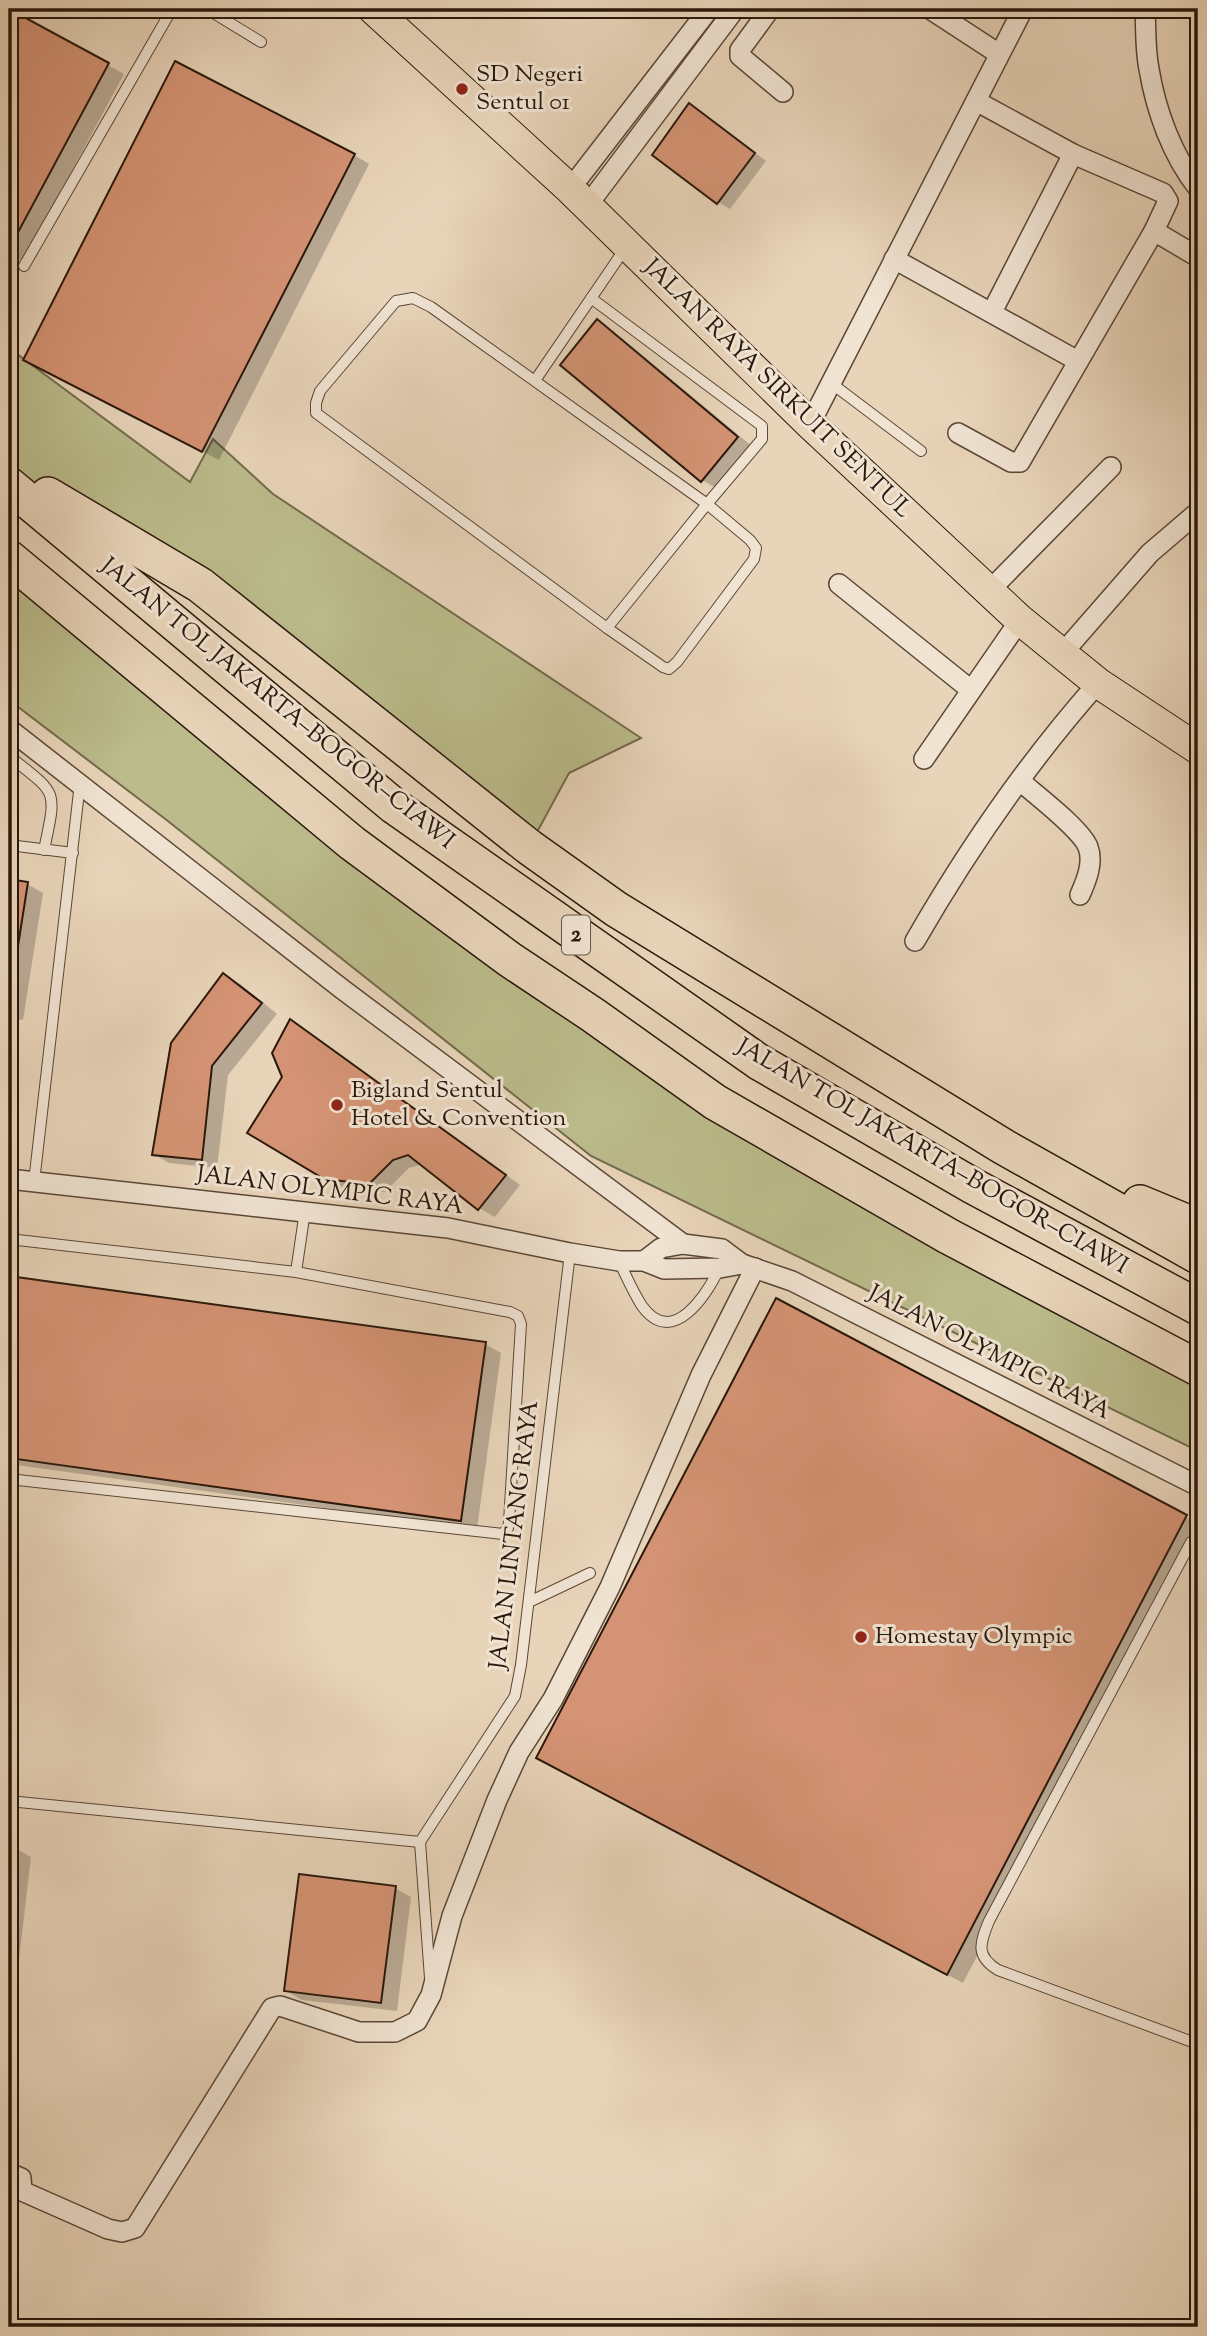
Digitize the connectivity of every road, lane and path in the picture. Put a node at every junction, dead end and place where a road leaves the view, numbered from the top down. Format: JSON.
{"nodes":[{"id":1,"x":172,"y":9,"type":"edge"},
{"id":2,"x":207,"y":9,"type":"edge"},
{"id":3,"x":373,"y":9,"type":"edge"},
{"id":4,"x":709,"y":9,"type":"edge"},
{"id":5,"x":735,"y":9,"type":"edge"},
{"id":6,"x":771,"y":9,"type":"edge"},
{"id":7,"x":930,"y":9,"type":"edge"},
{"id":8,"x":1023,"y":9,"type":"edge"},
{"id":9,"x":1144,"y":9,"type":"edge"},
{"id":10,"x":261,"y":42,"type":"dead end"},
{"id":11,"x":999,"y":54,"type":"junction"},
{"id":12,"x":783,"y":92,"type":"dead end"},
{"id":13,"x":976,"y":101,"type":"junction"},
{"id":14,"x":1073,"y":154,"type":"junction"},
{"id":15,"x":1198,"y":188,"type":"edge"},
{"id":16,"x":578,"y":197,"type":"junction"},
{"id":17,"x":1154,"y":231,"type":"junction"},
{"id":18,"x":627,"y":245,"type":"junction"},
{"id":19,"x":1198,"y":257,"type":"edge"},
{"id":20,"x":894,"y":260,"type":"junction"},
{"id":21,"x":24,"y":266,"type":"dead end"},
{"id":22,"x":591,"y":298,"type":"junction"},
{"id":23,"x":992,"y":312,"type":"junction"},
{"id":24,"x":1078,"y":360,"type":"junction"},
{"id":25,"x":536,"y":379,"type":"junction"},
{"id":26,"x":831,"y":383,"type":"junction"},
{"id":27,"x":810,"y":424,"type":"junction"},
{"id":28,"x":958,"y":433,"type":"dead end"},
{"id":29,"x":920,"y":451,"type":"dead end"},
{"id":30,"x":1111,"y":467,"type":"dead end"},
{"id":31,"x":9,"y":472,"type":"edge"},
{"id":32,"x":9,"y":485,"type":"edge"},
{"id":33,"x":707,"y":504,"type":"junction"},
{"id":34,"x":1198,"y":512,"type":"edge"},
{"id":35,"x":9,"y":558,"type":"edge"},
{"id":36,"x":839,"y":584,"type":"dead end"},
{"id":37,"x":989,"y":591,"type":"junction"},
{"id":38,"x":1020,"y":620,"type":"junction"},
{"id":39,"x":607,"y":628,"type":"junction"},
{"id":40,"x":1061,"y":655,"type":"junction"},
{"id":41,"x":1098,"y":683,"type":"junction"},
{"id":42,"x":971,"y":690,"type":"junction"},
{"id":43,"x":9,"y":729,"type":"edge"},
{"id":44,"x":1198,"y":749,"type":"edge"},
{"id":45,"x":9,"y":756,"type":"edge"},
{"id":46,"x":924,"y":759,"type":"dead end"},
{"id":47,"x":1020,"y":781,"type":"junction"},
{"id":48,"x":80,"y":782,"type":"junction"},
{"id":49,"x":9,"y":845,"type":"edge"},
{"id":50,"x":44,"y":850,"type":"junction"},
{"id":51,"x":73,"y":853,"type":"junction"},
{"id":52,"x":1080,"y":895,"type":"dead end"},
{"id":53,"x":915,"y":941,"type":"dead end"},
{"id":54,"x":1004,"y":1147,"type":"junction"},
{"id":55,"x":9,"y":1180,"type":"edge"},
{"id":56,"x":34,"y":1182,"type":"junction"},
{"id":57,"x":305,"y":1211,"type":"junction"},
{"id":58,"x":1198,"y":1227,"type":"edge"},
{"id":59,"x":9,"y":1239,"type":"edge"},
{"id":60,"x":682,"y":1244,"type":"junction"},
{"id":61,"x":570,"y":1253,"type":"junction"},
{"id":62,"x":1198,"y":1256,"type":"edge"},
{"id":63,"x":721,"y":1258,"type":"junction"},
{"id":64,"x":620,"y":1261,"type":"junction"},
{"id":65,"x":644,"y":1261,"type":"junction"},
{"id":66,"x":749,"y":1266,"type":"junction"},
{"id":67,"x":296,"y":1272,"type":"junction"},
{"id":68,"x":1198,"y":1307,"type":"edge"},
{"id":69,"x":1198,"y":1368,"type":"edge"},
{"id":70,"x":9,"y":1479,"type":"edge"},
{"id":71,"x":1198,"y":1486,"type":"edge"},
{"id":72,"x":1191,"y":1542,"type":"dead end"},
{"id":73,"x":590,"y":1573,"type":"dead end"},
{"id":74,"x":529,"y":1602,"type":"junction"},
{"id":75,"x":9,"y":1801,"type":"edge"},
{"id":76,"x":420,"y":1842,"type":"junction"},
{"id":77,"x":431,"y":1995,"type":"junction"},
{"id":78,"x":1198,"y":2044,"type":"edge"},
{"id":79,"x":9,"y":2173,"type":"edge"}],
"edges":[{"from":1,"to":21,"type":"lane"},
{"from":2,"to":10,"type":"lane"},
{"from":3,"to":16,"type":"main road","name":"JALAN RAYA SIRKUIT SENTUL"},
{"from":4,"to":16,"type":"street"},
{"from":5,"to":16,"type":"street"},
{"from":6,"to":12,"type":"street"},
{"from":7,"to":11,"type":"street"},
{"from":8,"to":11,"type":"street"},
{"from":9,"to":15,"type":"street"},
{"from":11,"to":13,"type":"street"},
{"from":13,"to":14,"type":"street"},
{"from":13,"to":20,"type":"street"},
{"from":14,"to":17,"type":"street"},
{"from":14,"to":23,"type":"street"},
{"from":16,"to":18,"type":"main road","name":"JALAN RAYA SIRKUIT SENTUL"},
{"from":17,"to":19,"type":"street"},
{"from":17,"to":24,"type":"street"},
{"from":18,"to":22,"type":"lane"},
{"from":18,"to":27,"type":"main road","name":"JALAN RAYA SIRKUIT SENTUL"},
{"from":20,"to":23,"type":"street"},
{"from":20,"to":26,"type":"street"},
{"from":22,"to":25,"type":"lane"},
{"from":22,"to":33,"type":"lane"},
{"from":23,"to":24,"type":"street"},
{"from":24,"to":28,"type":"street"},
{"from":25,"to":33,"type":"lane"},
{"from":25,"to":39,"type":"lane"},
{"from":26,"to":27,"type":"street"},
{"from":26,"to":29,"type":"lane"},
{"from":27,"to":37,"type":"main road","name":"JALAN RAYA SIRKUIT SENTUL"},
{"from":30,"to":37,"type":"street"},
{"from":31,"to":54,"type":"highway"},
{"from":32,"to":68,"type":"highway","name":"JALAN TOL JAKARTA–BOGOR–CIAWI","number":"2"},
{"from":33,"to":39,"type":"lane"},
{"from":33,"to":39,"type":"lane"},
{"from":34,"to":40,"type":"street"},
{"from":35,"to":69,"type":"highway","number":"2"},
{"from":36,"to":42,"type":"street"},
{"from":37,"to":38,"type":"main road","name":"JALAN RAYA SIRKUIT SENTUL"},
{"from":38,"to":40,"type":"main road","name":"JALAN RAYA SIRKUIT SENTUL"},
{"from":38,"to":42,"type":"street"},
{"from":40,"to":41,"type":"main road","name":"JALAN RAYA SIRKUIT SENTUL"},
{"from":41,"to":44,"type":"main road","name":"JALAN RAYA SIRKUIT SENTUL"},
{"from":41,"to":47,"type":"street"},
{"from":42,"to":46,"type":"street"},
{"from":43,"to":48,"type":"street"},
{"from":45,"to":50,"type":"lane"},
{"from":47,"to":52,"type":"street"},
{"from":47,"to":53,"type":"street"},
{"from":48,"to":51,"type":"lane"},
{"from":48,"to":60,"type":"street"},
{"from":49,"to":50,"type":"lane"},
{"from":50,"to":51,"type":"lane"},
{"from":51,"to":56,"type":"lane"},
{"from":54,"to":58,"type":"highway"},
{"from":54,"to":62,"type":"highway"},
{"from":55,"to":56,"type":"street","name":"JALAN OLYMPIC RAYA"},
{"from":56,"to":57,"type":"street","name":"JALAN OLYMPIC RAYA"},
{"from":57,"to":61,"type":"street","name":"JALAN OLYMPIC RAYA"},
{"from":57,"to":67,"type":"lane"},
{"from":59,"to":67,"type":"lane"},
{"from":60,"to":63,"type":"street","name":"JALAN OLYMPIC RAYA"},
{"from":60,"to":65,"type":"street","name":"JALAN OLYMPIC RAYA"},
{"from":61,"to":64,"type":"street","name":"JALAN OLYMPIC RAYA"},
{"from":61,"to":74,"type":"lane","name":"JALAN LINTANG RAYA"},
{"from":63,"to":64,"type":"lane"},
{"from":63,"to":65,"type":"street","name":"JALAN OLYMPIC RAYA"},
{"from":63,"to":66,"type":"street","name":"JALAN OLYMPIC RAYA"},
{"from":64,"to":65,"type":"street","name":"JALAN OLYMPIC RAYA"},
{"from":66,"to":71,"type":"street","name":"JALAN OLYMPIC RAYA"},
{"from":66,"to":77,"type":"street"},
{"from":67,"to":70,"type":"lane"},
{"from":72,"to":78,"type":"lane"},
{"from":73,"to":74,"type":"lane"},
{"from":74,"to":76,"type":"lane","name":"JALAN LINTANG RAYA"},
{"from":75,"to":76,"type":"lane"},
{"from":76,"to":77,"type":"lane"},
{"from":77,"to":79,"type":"street"}]}
